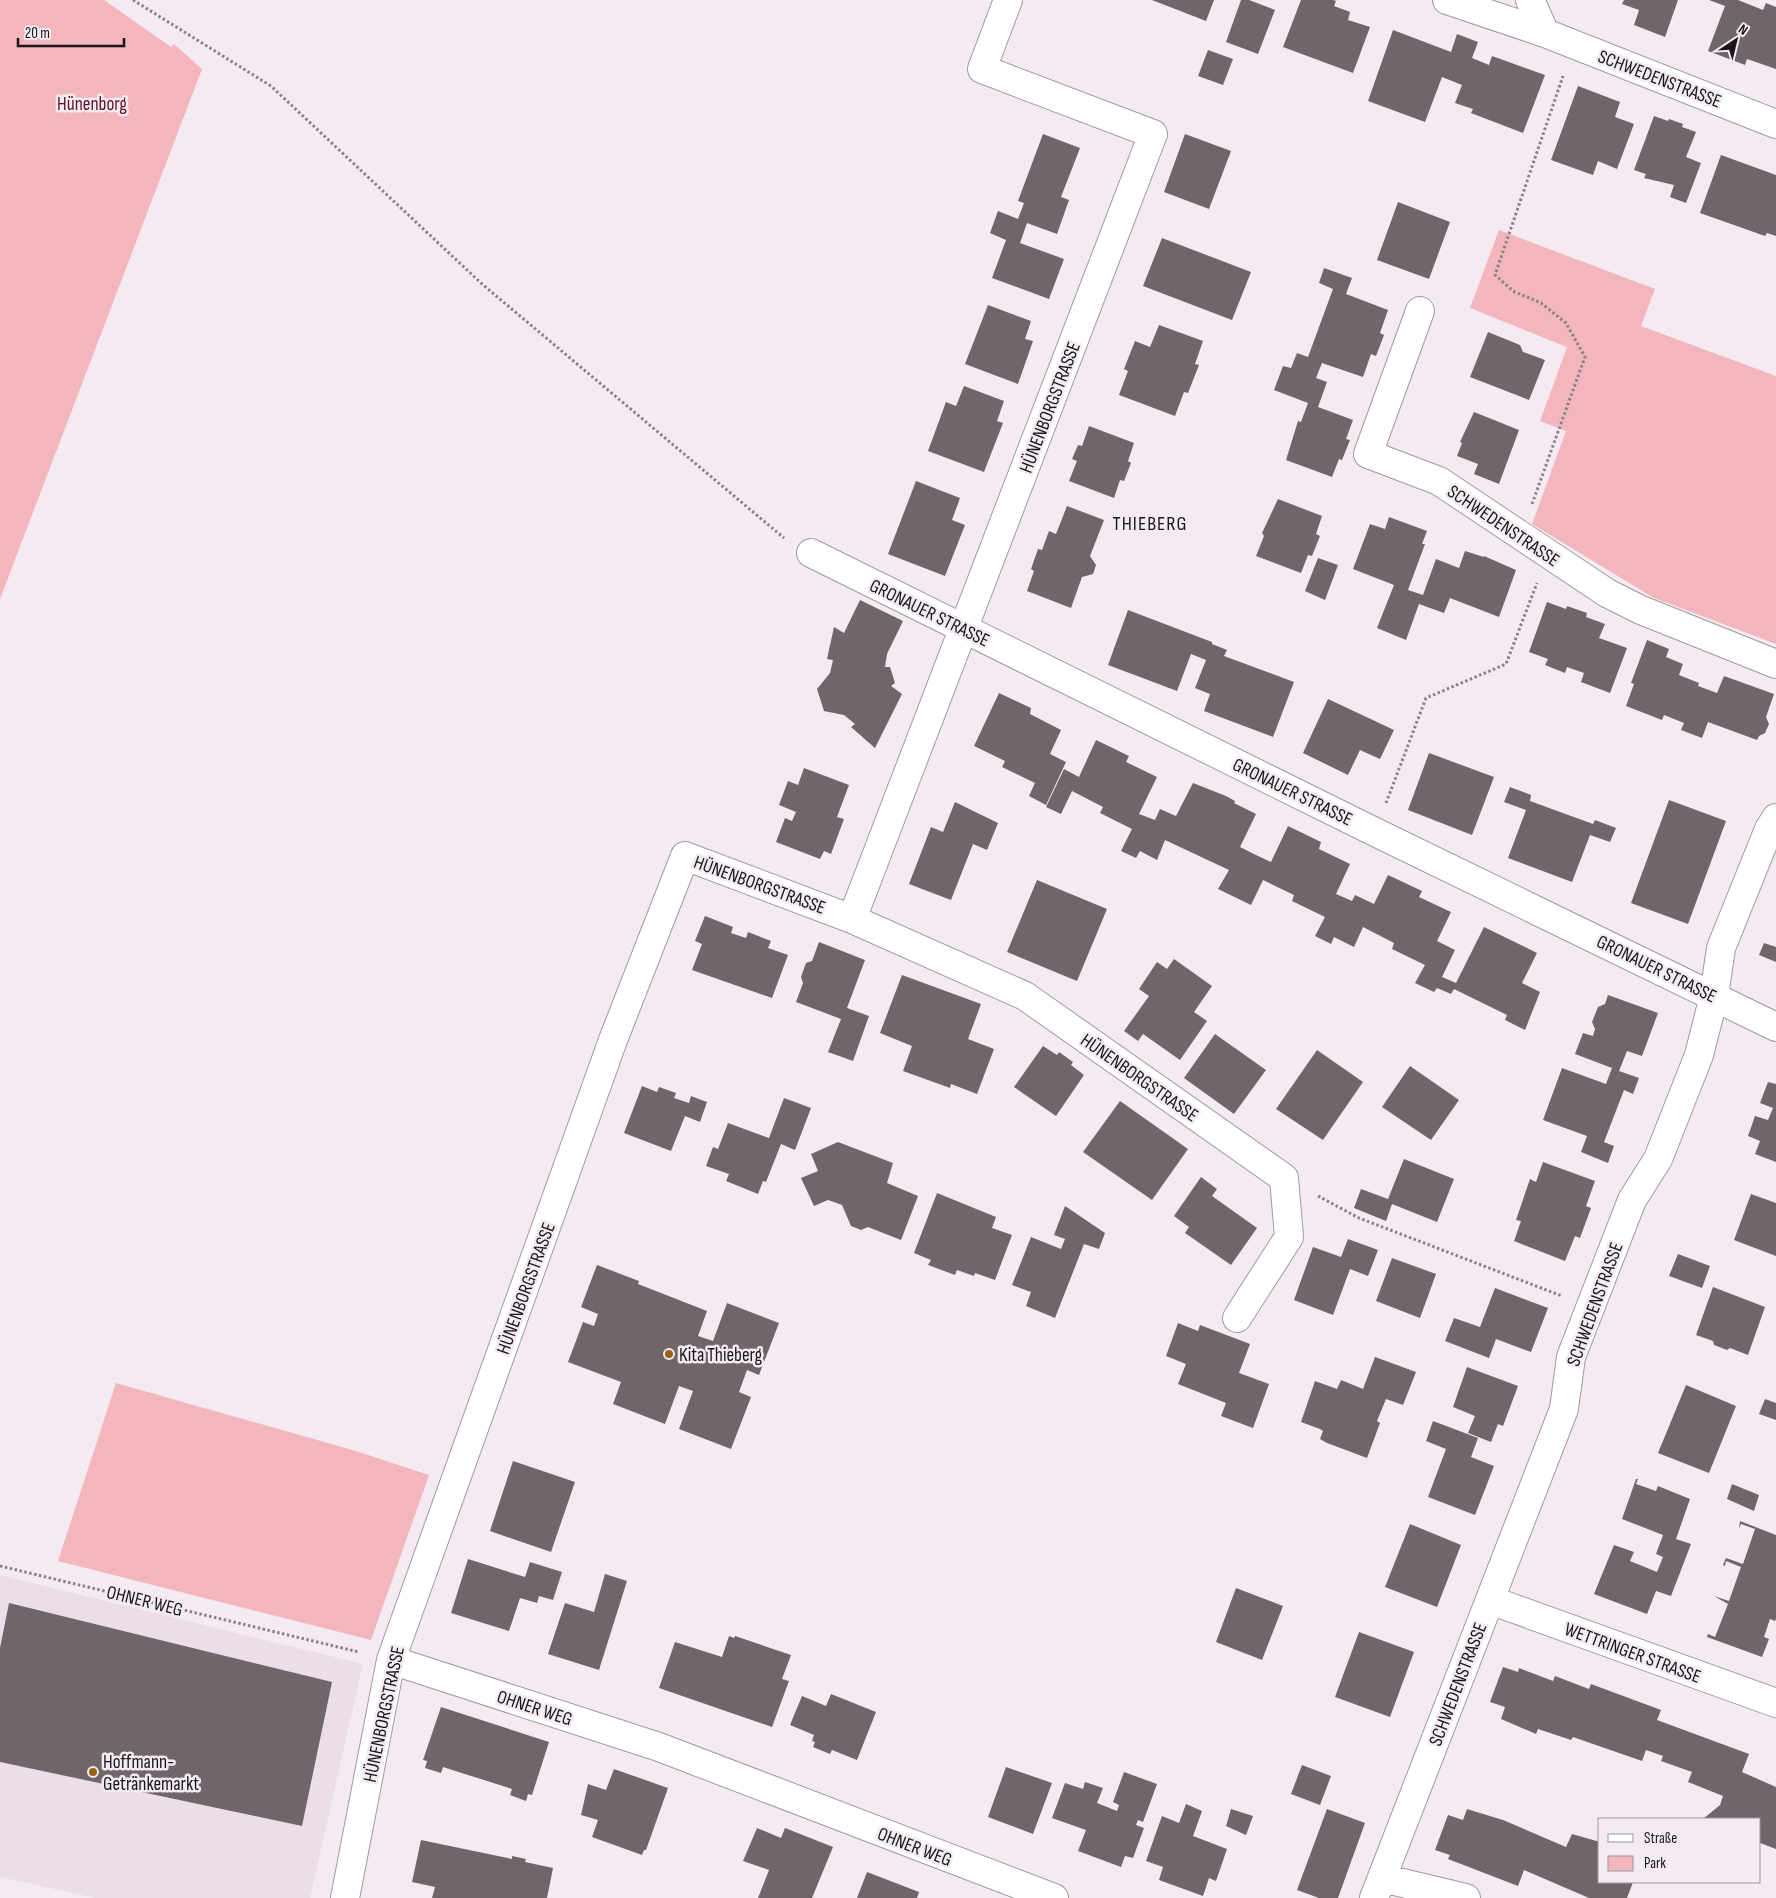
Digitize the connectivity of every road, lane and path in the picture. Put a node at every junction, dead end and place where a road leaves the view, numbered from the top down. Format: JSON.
{"nodes":[{"id":1,"x":134,"y":0,"type":"edge"},
{"id":2,"x":1008,"y":0,"type":"edge"},
{"id":3,"x":1447,"y":0,"type":"edge"},
{"id":4,"x":1530,"y":0,"type":"edge"},
{"id":5,"x":1545,"y":33,"type":"junction"},
{"id":6,"x":1574,"y":44,"type":"junction"},
{"id":7,"x":1776,"y":124,"type":"edge"},
{"id":8,"x":1420,"y":311,"type":"dead end"},
{"id":9,"x":1521,"y":536,"type":"junction"},
{"id":10,"x":811,"y":553,"type":"joint"},
{"id":11,"x":1548,"y":554,"type":"junction"},
{"id":12,"x":964,"y":629,"type":"junction"},
{"id":13,"x":1776,"y":664,"type":"edge"},
{"id":14,"x":1776,"y":818,"type":"edge"},
{"id":15,"x":1375,"y":832,"type":"junction"},
{"id":16,"x":852,"y":918,"type":"junction"},
{"id":17,"x":1714,"y":996,"type":"junction"},
{"id":18,"x":1776,"y":1027,"type":"edge"},
{"id":19,"x":1284,"y":1178,"type":"junction"},
{"id":20,"x":1591,"y":1307,"type":"junction"},
{"id":21,"x":1237,"y":1318,"type":"dead end"},
{"id":22,"x":0,"y":1566,"type":"edge"},
{"id":23,"x":1490,"y":1600,"type":"junction"},
{"id":24,"x":391,"y":1660,"type":"junction"},
{"id":25,"x":1776,"y":1703,"type":"edge"},
{"id":26,"x":1378,"y":1888,"type":"edge"},
{"id":27,"x":345,"y":1898,"type":"edge"},
{"id":28,"x":1054,"y":1898,"type":"edge"},
{"id":29,"x":1466,"y":1898,"type":"edge"}],
"edges":[{"from":1,"to":10,"type":"path"},
{"from":2,"to":12,"type":"street","name":"HÜNENBORGSTRASSE"},
{"from":3,"to":5,"type":"street","name":"SCHWEDENSTRASSE"},
{"from":4,"to":5,"type":"street"},
{"from":5,"to":6,"type":"street","name":"SCHWEDENSTRASSE"},
{"from":6,"to":7,"type":"street","name":"SCHWEDENSTRASSE"},
{"from":6,"to":9,"type":"path"},
{"from":8,"to":9,"type":"street","name":"SCHWEDENSTRASSE"},
{"from":9,"to":11,"type":"street","name":"SCHWEDENSTRASSE"},
{"from":10,"to":12,"type":"street","name":"GRONAUER STRASSE"},
{"from":11,"to":13,"type":"street","name":"SCHWEDENSTRASSE"},
{"from":11,"to":15,"type":"path"},
{"from":12,"to":15,"type":"street","name":"GRONAUER STRASSE"},
{"from":12,"to":16,"type":"street","name":"HÜNENBORGSTRASSE"},
{"from":14,"to":17,"type":"street","name":"SCHWEDENSTRASSE"},
{"from":15,"to":17,"type":"street","name":"GRONAUER STRASSE"},
{"from":16,"to":19,"type":"street","name":"HÜNENBORGSTRASSE"},
{"from":16,"to":24,"type":"street","name":"HÜNENBORGSTRASSE"},
{"from":17,"to":18,"type":"street","name":"GRONAUER STRASSE"},
{"from":17,"to":20,"type":"street","name":"SCHWEDENSTRASSE"},
{"from":19,"to":20,"type":"path"},
{"from":19,"to":21,"type":"street"},
{"from":20,"to":23,"type":"street","name":"SCHWEDENSTRASSE"},
{"from":22,"to":24,"type":"path","name":"OHNER WEG"},
{"from":23,"to":25,"type":"street","name":"WETTRINGER STRASSE"},
{"from":23,"to":26,"type":"street","name":"SCHWEDENSTRASSE"},
{"from":24,"to":27,"type":"street","name":"HÜNENBORGSTRASSE"},
{"from":24,"to":28,"type":"street","name":"OHNER WEG"},
{"from":26,"to":29,"type":"street","name":"SCHWEDENSTRASSE"}]}
